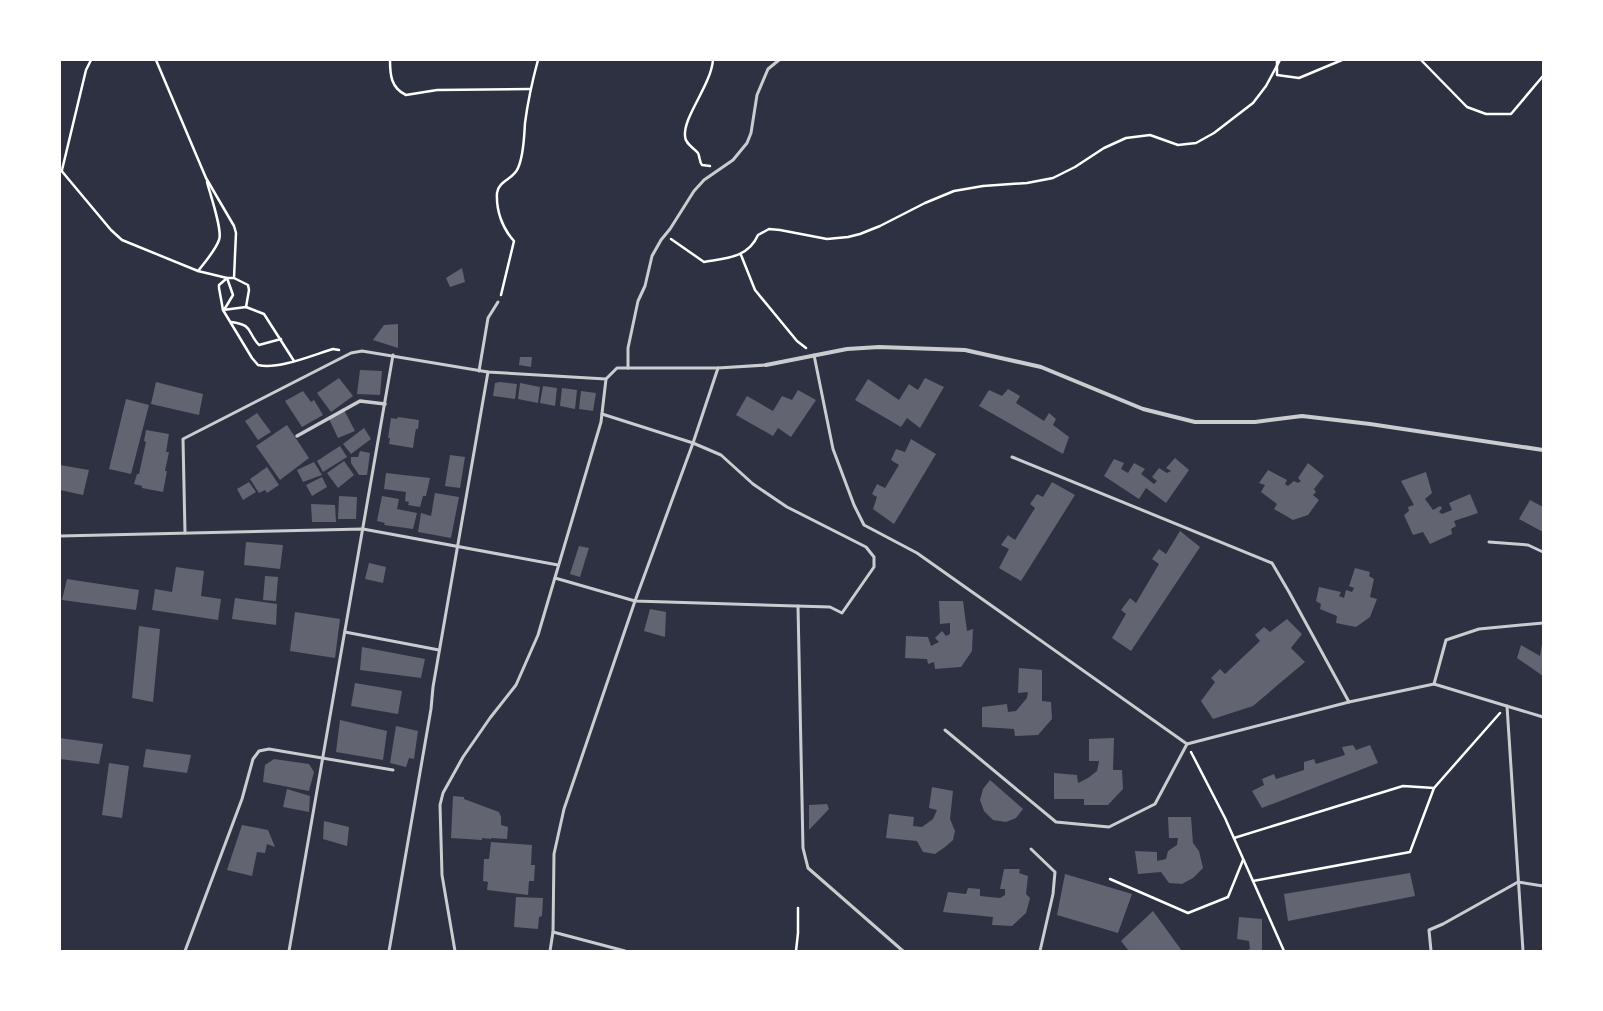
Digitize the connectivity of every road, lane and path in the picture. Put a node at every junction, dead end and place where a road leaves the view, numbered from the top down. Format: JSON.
{"nodes":[{"id":1,"x":91,"y":60,"type":"edge"},
{"id":2,"x":156,"y":60,"type":"edge"},
{"id":3,"x":390,"y":60,"type":"edge"},
{"id":4,"x":538,"y":60,"type":"edge"},
{"id":5,"x":713,"y":60,"type":"edge"},
{"id":6,"x":779,"y":60,"type":"edge"},
{"id":7,"x":1277,"y":60,"type":"edge"},
{"id":8,"x":1280,"y":60,"type":"edge"},
{"id":9,"x":1342,"y":60,"type":"edge"},
{"id":10,"x":1421,"y":60,"type":"edge"},
{"id":11,"x":1277,"y":66,"type":"junction"},
{"id":12,"x":1543,"y":76,"type":"edge"},
{"id":13,"x":530,"y":89,"type":"junction"},
{"id":14,"x":723,"y":167,"type":"junction"},
{"id":15,"x":61,"y":169,"type":"edge"},
{"id":16,"x":206,"y":178,"type":"junction"},
{"id":17,"x":666,"y":234,"type":"junction"},
{"id":18,"x":741,"y":255,"type":"junction"},
{"id":19,"x":198,"y":271,"type":"junction"},
{"id":20,"x":227,"y":278,"type":"junction"},
{"id":21,"x":234,"y":278,"type":"junction"},
{"id":22,"x":498,"y":302,"type":"joint"},
{"id":23,"x":246,"y":307,"type":"junction"},
{"id":24,"x":224,"y":310,"type":"junction"},
{"id":25,"x":231,"y":322,"type":"junction"},
{"id":26,"x":281,"y":339,"type":"junction"},
{"id":27,"x":355,"y":352,"type":"junction"},
{"id":28,"x":393,"y":355,"type":"junction"},
{"id":29,"x":814,"y":355,"type":"junction"},
{"id":30,"x":294,"y":361,"type":"junction"},
{"id":31,"x":766,"y":365,"type":"joint"},
{"id":32,"x":628,"y":368,"type":"junction"},
{"id":33,"x":718,"y":368,"type":"junction"},
{"id":34,"x":479,"y":371,"type":"junction"},
{"id":35,"x":488,"y":372,"type":"junction"},
{"id":36,"x":606,"y":379,"type":"junction"},
{"id":37,"x":385,"y":404,"type":"junction"},
{"id":38,"x":602,"y":414,"type":"junction"},
{"id":39,"x":297,"y":436,"type":"dead end"},
{"id":40,"x":693,"y":443,"type":"junction"},
{"id":41,"x":1543,"y":450,"type":"edge"},
{"id":42,"x":1012,"y":457,"type":"dead end"},
{"id":43,"x":363,"y":529,"type":"junction"},
{"id":44,"x":185,"y":533,"type":"junction"},
{"id":45,"x":60,"y":536,"type":"edge"},
{"id":46,"x":1489,"y":542,"type":"dead end"},
{"id":47,"x":457,"y":547,"type":"junction"},
{"id":48,"x":1543,"y":552,"type":"edge"},
{"id":49,"x":558,"y":565,"type":"junction"},
{"id":50,"x":555,"y":578,"type":"junction"},
{"id":51,"x":635,"y":601,"type":"junction"},
{"id":52,"x":798,"y":606,"type":"junction"},
{"id":53,"x":1543,"y":623,"type":"edge"},
{"id":54,"x":345,"y":632,"type":"junction"},
{"id":55,"x":439,"y":650,"type":"junction"},
{"id":56,"x":1434,"y":684,"type":"junction"},
{"id":57,"x":1349,"y":702,"type":"junction"},
{"id":58,"x":1507,"y":706,"type":"junction"},
{"id":59,"x":1543,"y":717,"type":"edge"},
{"id":60,"x":945,"y":730,"type":"dead end"},
{"id":61,"x":1186,"y":744,"type":"junction"},
{"id":62,"x":323,"y":758,"type":"junction"},
{"id":63,"x":393,"y":770,"type":"dead end"},
{"id":64,"x":1434,"y":788,"type":"junction"},
{"id":65,"x":1234,"y":838,"type":"junction"},
{"id":66,"x":1031,"y":849,"type":"dead end"},
{"id":67,"x":1244,"y":860,"type":"junction"},
{"id":68,"x":1110,"y":879,"type":"dead end"},
{"id":69,"x":1253,"y":881,"type":"junction"},
{"id":70,"x":1518,"y":882,"type":"junction"},
{"id":71,"x":1543,"y":886,"type":"edge"},
{"id":72,"x":798,"y":908,"type":"dead end"},
{"id":73,"x":553,"y":932,"type":"junction"},
{"id":74,"x":185,"y":951,"type":"edge"},
{"id":75,"x":289,"y":951,"type":"edge"},
{"id":76,"x":389,"y":951,"type":"edge"},
{"id":77,"x":455,"y":951,"type":"edge"},
{"id":78,"x":550,"y":951,"type":"edge"},
{"id":79,"x":625,"y":951,"type":"edge"},
{"id":80,"x":796,"y":951,"type":"edge"},
{"id":81,"x":903,"y":951,"type":"edge"},
{"id":82,"x":1040,"y":951,"type":"edge"},
{"id":83,"x":1284,"y":951,"type":"edge"},
{"id":84,"x":1431,"y":951,"type":"edge"},
{"id":85,"x":1523,"y":951,"type":"edge"}],
"edges":[{"from":1,"to":15,"type":"path"},
{"from":2,"to":16,"type":"path"},
{"from":3,"to":13,"type":"path"},
{"from":4,"to":13,"type":"path"},
{"from":5,"to":14,"type":"path"},
{"from":6,"to":14,"type":"lane"},
{"from":7,"to":11,"type":"path"},
{"from":8,"to":11,"type":"path"},
{"from":9,"to":11,"type":"path"},
{"from":10,"to":12,"type":"path"},
{"from":11,"to":18,"type":"path"},
{"from":13,"to":22,"type":"path"},
{"from":14,"to":17,"type":"lane"},
{"from":15,"to":19,"type":"path"},
{"from":16,"to":19,"type":"path"},
{"from":16,"to":21,"type":"path"},
{"from":17,"to":18,"type":"path"},
{"from":17,"to":32,"type":"lane"},
{"from":18,"to":29,"type":"path"},
{"from":19,"to":20,"type":"path"},
{"from":20,"to":21,"type":"path"},
{"from":20,"to":24,"type":"path"},
{"from":20,"to":24,"type":"path"},
{"from":21,"to":23,"type":"path"},
{"from":22,"to":34,"type":"lane"},
{"from":23,"to":24,"type":"path"},
{"from":23,"to":26,"type":"path"},
{"from":24,"to":25,"type":"path"},
{"from":25,"to":26,"type":"path"},
{"from":25,"to":30,"type":"path"},
{"from":26,"to":30,"type":"path"},
{"from":27,"to":28,"type":"lane"},
{"from":27,"to":30,"type":"path"},
{"from":27,"to":44,"type":"lane"},
{"from":28,"to":34,"type":"lane"},
{"from":28,"to":37,"type":"lane"},
{"from":29,"to":31,"type":"street"},
{"from":29,"to":41,"type":"street"},
{"from":29,"to":61,"type":"lane"},
{"from":31,"to":33,"type":"lane"},
{"from":32,"to":33,"type":"lane"},
{"from":32,"to":36,"type":"lane"},
{"from":33,"to":40,"type":"lane"},
{"from":34,"to":35,"type":"lane"},
{"from":35,"to":36,"type":"lane"},
{"from":35,"to":47,"type":"lane"},
{"from":36,"to":38,"type":"lane"},
{"from":37,"to":39,"type":"street"},
{"from":37,"to":43,"type":"lane"},
{"from":38,"to":40,"type":"lane"},
{"from":38,"to":49,"type":"lane"},
{"from":40,"to":51,"type":"lane"},
{"from":40,"to":52,"type":"lane"},
{"from":42,"to":57,"type":"lane"},
{"from":43,"to":44,"type":"lane"},
{"from":43,"to":47,"type":"lane"},
{"from":43,"to":54,"type":"lane"},
{"from":44,"to":45,"type":"lane"},
{"from":46,"to":48,"type":"lane"},
{"from":47,"to":49,"type":"lane"},
{"from":47,"to":55,"type":"lane"},
{"from":49,"to":50,"type":"lane"},
{"from":50,"to":51,"type":"lane"},
{"from":50,"to":77,"type":"lane"},
{"from":51,"to":52,"type":"lane"},
{"from":51,"to":73,"type":"lane"},
{"from":52,"to":81,"type":"lane"},
{"from":53,"to":56,"type":"lane"},
{"from":54,"to":55,"type":"lane"},
{"from":54,"to":62,"type":"lane"},
{"from":55,"to":76,"type":"lane"},
{"from":56,"to":57,"type":"lane"},
{"from":56,"to":58,"type":"lane"},
{"from":57,"to":61,"type":"lane"},
{"from":58,"to":59,"type":"lane"},
{"from":58,"to":64,"type":"path"},
{"from":58,"to":70,"type":"lane"},
{"from":60,"to":61,"type":"lane"},
{"from":61,"to":65,"type":"path"},
{"from":62,"to":63,"type":"lane"},
{"from":62,"to":74,"type":"lane"},
{"from":62,"to":75,"type":"lane"},
{"from":64,"to":65,"type":"path"},
{"from":64,"to":69,"type":"path"},
{"from":65,"to":67,"type":"path"},
{"from":66,"to":82,"type":"lane"},
{"from":67,"to":68,"type":"path"},
{"from":67,"to":69,"type":"path"},
{"from":69,"to":83,"type":"path"},
{"from":70,"to":71,"type":"lane"},
{"from":70,"to":84,"type":"lane"},
{"from":70,"to":85,"type":"lane"},
{"from":72,"to":80,"type":"path"},
{"from":73,"to":78,"type":"lane"},
{"from":73,"to":79,"type":"lane"}]}
